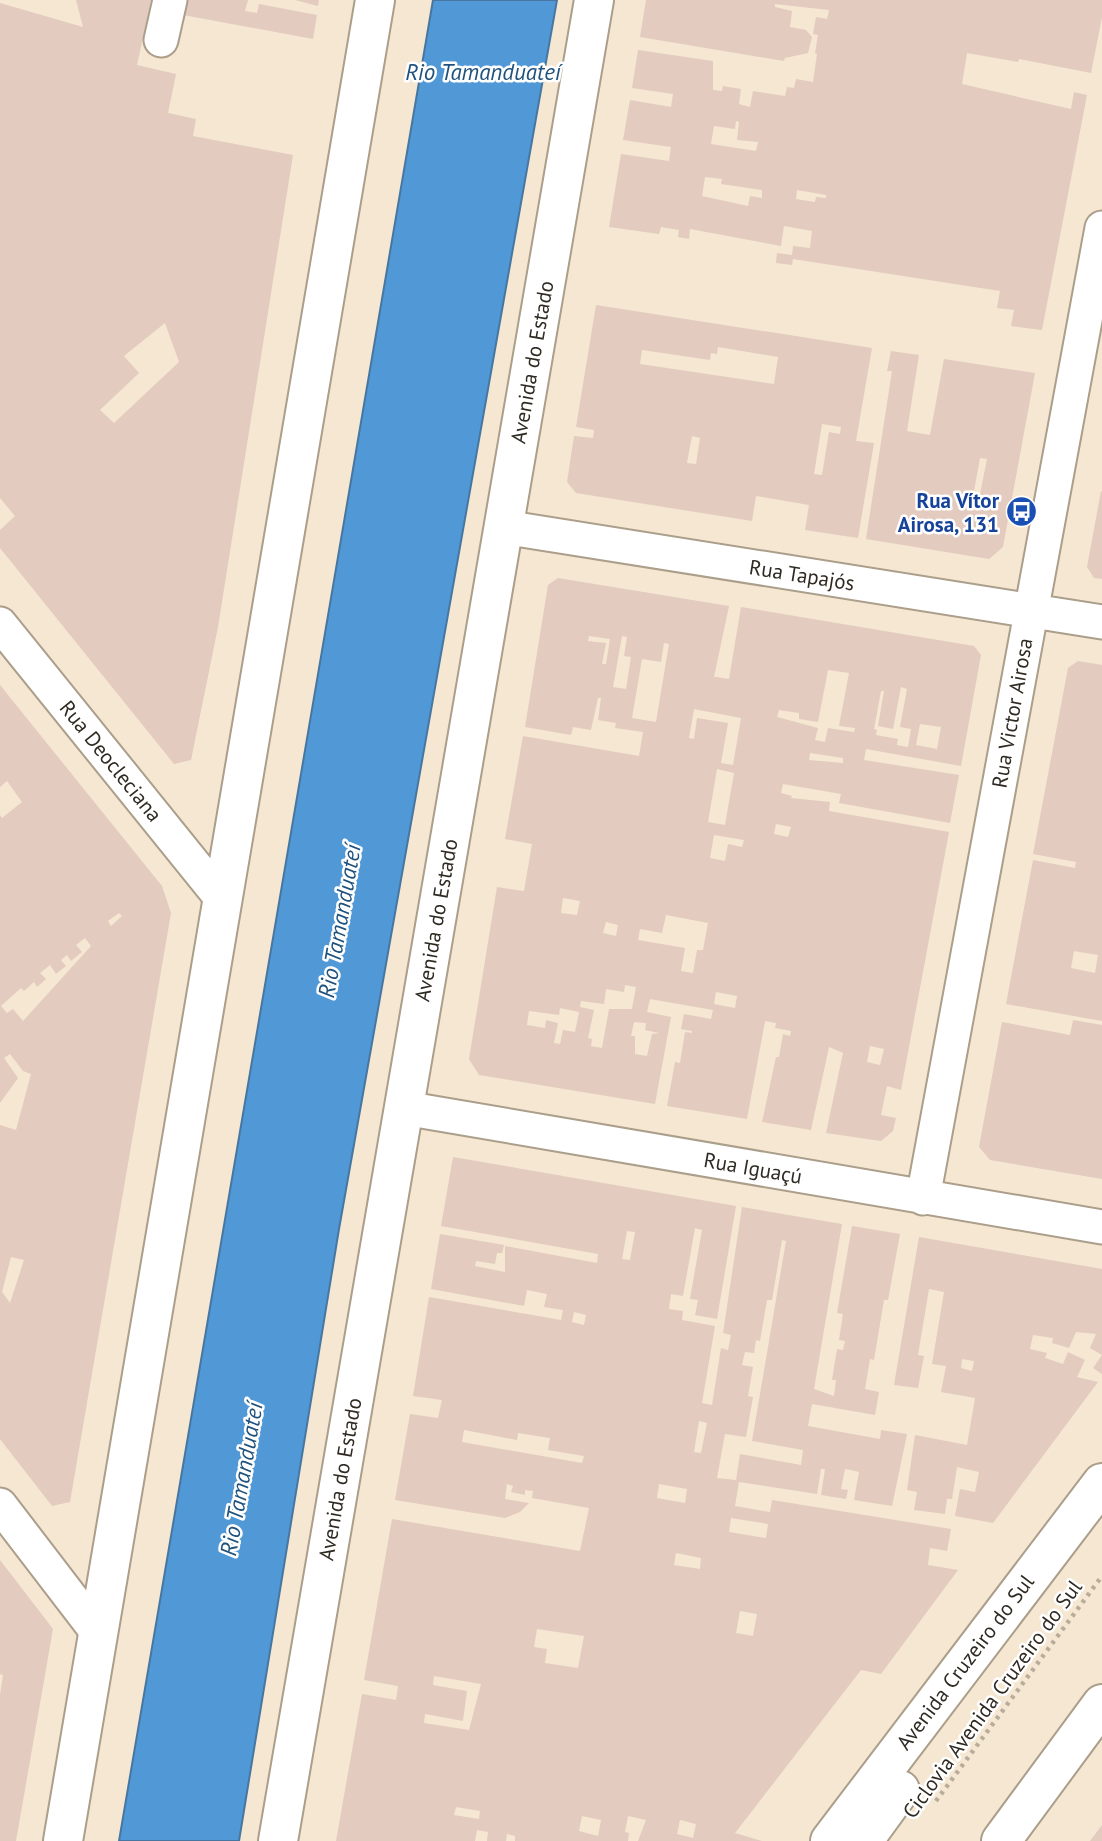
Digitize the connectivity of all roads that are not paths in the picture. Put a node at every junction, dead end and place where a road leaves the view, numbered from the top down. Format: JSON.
{"nodes":[{"id":1,"x":170,"y":0,"type":"edge"},
{"id":2,"x":375,"y":0,"type":"edge"},
{"id":3,"x":594,"y":0,"type":"edge"},
{"id":4,"x":160,"y":40,"type":"dead end"},
{"id":5,"x":1102,"y":228,"type":"edge"},
{"id":6,"x":503,"y":527,"type":"junction"},
{"id":7,"x":1030,"y":611,"type":"junction"},
{"id":8,"x":1102,"y":622,"type":"edge"},
{"id":9,"x":0,"y":624,"type":"edge"},
{"id":10,"x":222,"y":899,"type":"junction"},
{"id":11,"x":404,"y":1108,"type":"junction"},
{"id":12,"x":923,"y":1198,"type":"junction"},
{"id":13,"x":1102,"y":1227,"type":"edge"},
{"id":14,"x":1102,"y":1483,"type":"edge"},
{"id":15,"x":0,"y":1505,"type":"edge"},
{"id":16,"x":98,"y":1633,"type":"junction"},
{"id":17,"x":938,"y":1695,"type":"junction"},
{"id":18,"x":1102,"y":1704,"type":"edge"},
{"id":19,"x":63,"y":1841,"type":"edge"},
{"id":20,"x":278,"y":1841,"type":"edge"},
{"id":21,"x":830,"y":1841,"type":"edge"},
{"id":22,"x":863,"y":1841,"type":"edge"},
{"id":23,"x":1001,"y":1841,"type":"edge"}],
"edges":[{"from":1,"to":4,"type":"street"},
{"from":2,"to":10,"type":"main road"},
{"from":3,"to":6,"type":"main road","name":"Avenida do Estado"},
{"from":5,"to":7,"type":"street","name":"Rua Victor Airosa"},
{"from":6,"to":7,"type":"street","name":"Rua Tapajós"},
{"from":6,"to":11,"type":"main road","name":"Avenida do Estado"},
{"from":7,"to":8,"type":"street","name":"Rua Tapajós"},
{"from":7,"to":12,"type":"street","name":"Rua Victor Airosa"},
{"from":9,"to":10,"type":"street","name":"Rua Deocleciana"},
{"from":10,"to":16,"type":"main road"},
{"from":11,"to":12,"type":"street","name":"Rua Iguaçú"},
{"from":11,"to":20,"type":"main road","name":"Avenida do Estado"},
{"from":12,"to":13,"type":"street","name":"Rua Iguaçú"},
{"from":14,"to":17,"type":"main road","name":"Avenida Cruzeiro do Sul"},
{"from":15,"to":16,"type":"street"},
{"from":16,"to":19,"type":"main road"},
{"from":17,"to":21,"type":"main road","name":"Avenida Cruzeiro do Sul"},
{"from":17,"to":22,"type":"main road"},
{"from":18,"to":23,"type":"main road"}]}
